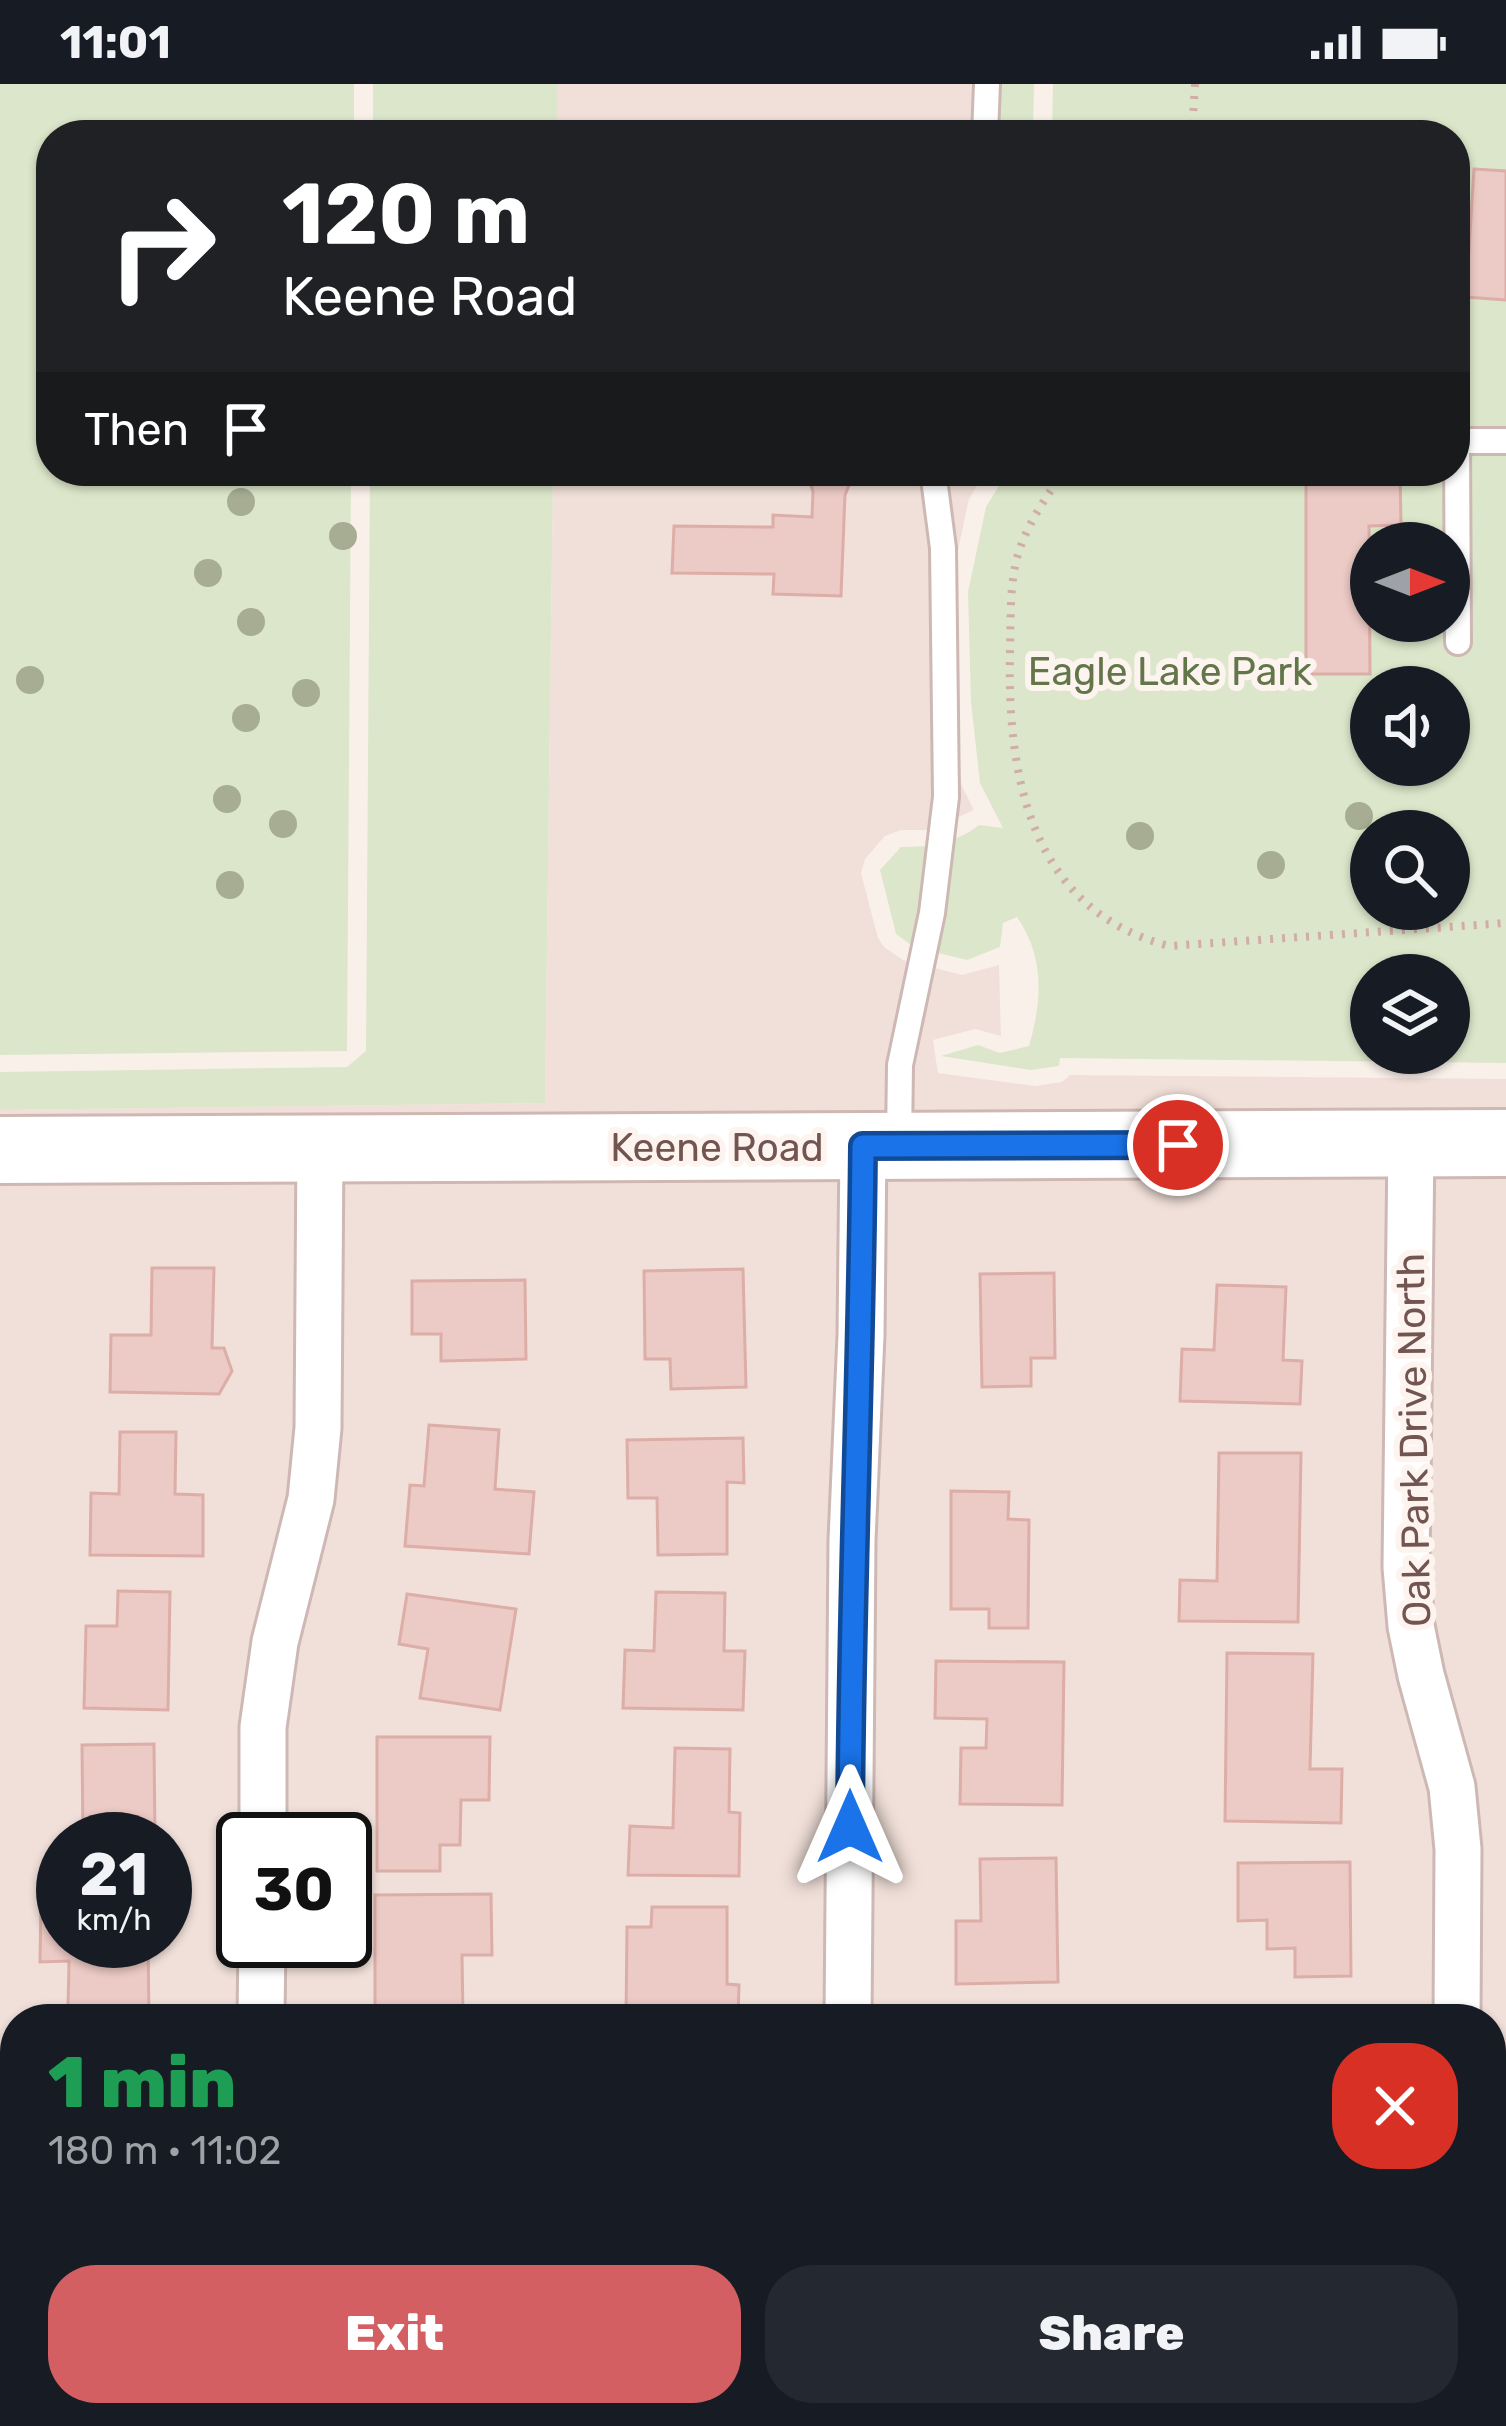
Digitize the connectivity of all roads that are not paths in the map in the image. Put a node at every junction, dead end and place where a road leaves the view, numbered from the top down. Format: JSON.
{"nodes":[{"id":1,"x":987,"y":84,"type":"edge"},
{"id":2,"x":986,"y":120,"type":"edge"},
{"id":3,"x":1470,"y":441,"type":"edge"},
{"id":4,"x":1506,"y":441,"type":"edge"},
{"id":5,"x":936,"y":486,"type":"edge"},
{"id":6,"x":1457,"y":486,"type":"edge"},
{"id":7,"x":1457,"y":522,"type":"edge"},
{"id":8,"x":1506,"y":1143,"type":"edge"},
{"id":9,"x":1411,"y":1144,"type":"junction"},
{"id":10,"x":881,"y":1146,"type":"junction"},
{"id":11,"x":320,"y":1148,"type":"junction"},
{"id":12,"x":0,"y":1150,"type":"edge"},
{"id":13,"x":262,"y":1812,"type":"edge"},
{"id":14,"x":262,"y":1968,"type":"edge"},
{"id":15,"x":262,"y":2004,"type":"edge"},
{"id":16,"x":848,"y":2004,"type":"edge"},
{"id":17,"x":1457,"y":2004,"type":"edge"}],
"edges":[{"from":1,"to":2,"type":"lane"},
{"from":3,"to":4,"type":"lane"},
{"from":5,"to":10,"type":"lane"},
{"from":6,"to":7,"type":"lane"},
{"from":8,"to":9,"type":"main road","name":"Keene Road"},
{"from":9,"to":10,"type":"main road","name":"Keene Road"},
{"from":9,"to":17,"type":"street","name":"Oak Park Drive North"},
{"from":10,"to":11,"type":"main road","name":"Keene Road"},
{"from":10,"to":16,"type":"street"},
{"from":11,"to":12,"type":"main road","name":"Keene Road"},
{"from":11,"to":13,"type":"street"},
{"from":14,"to":15,"type":"street"}]}
